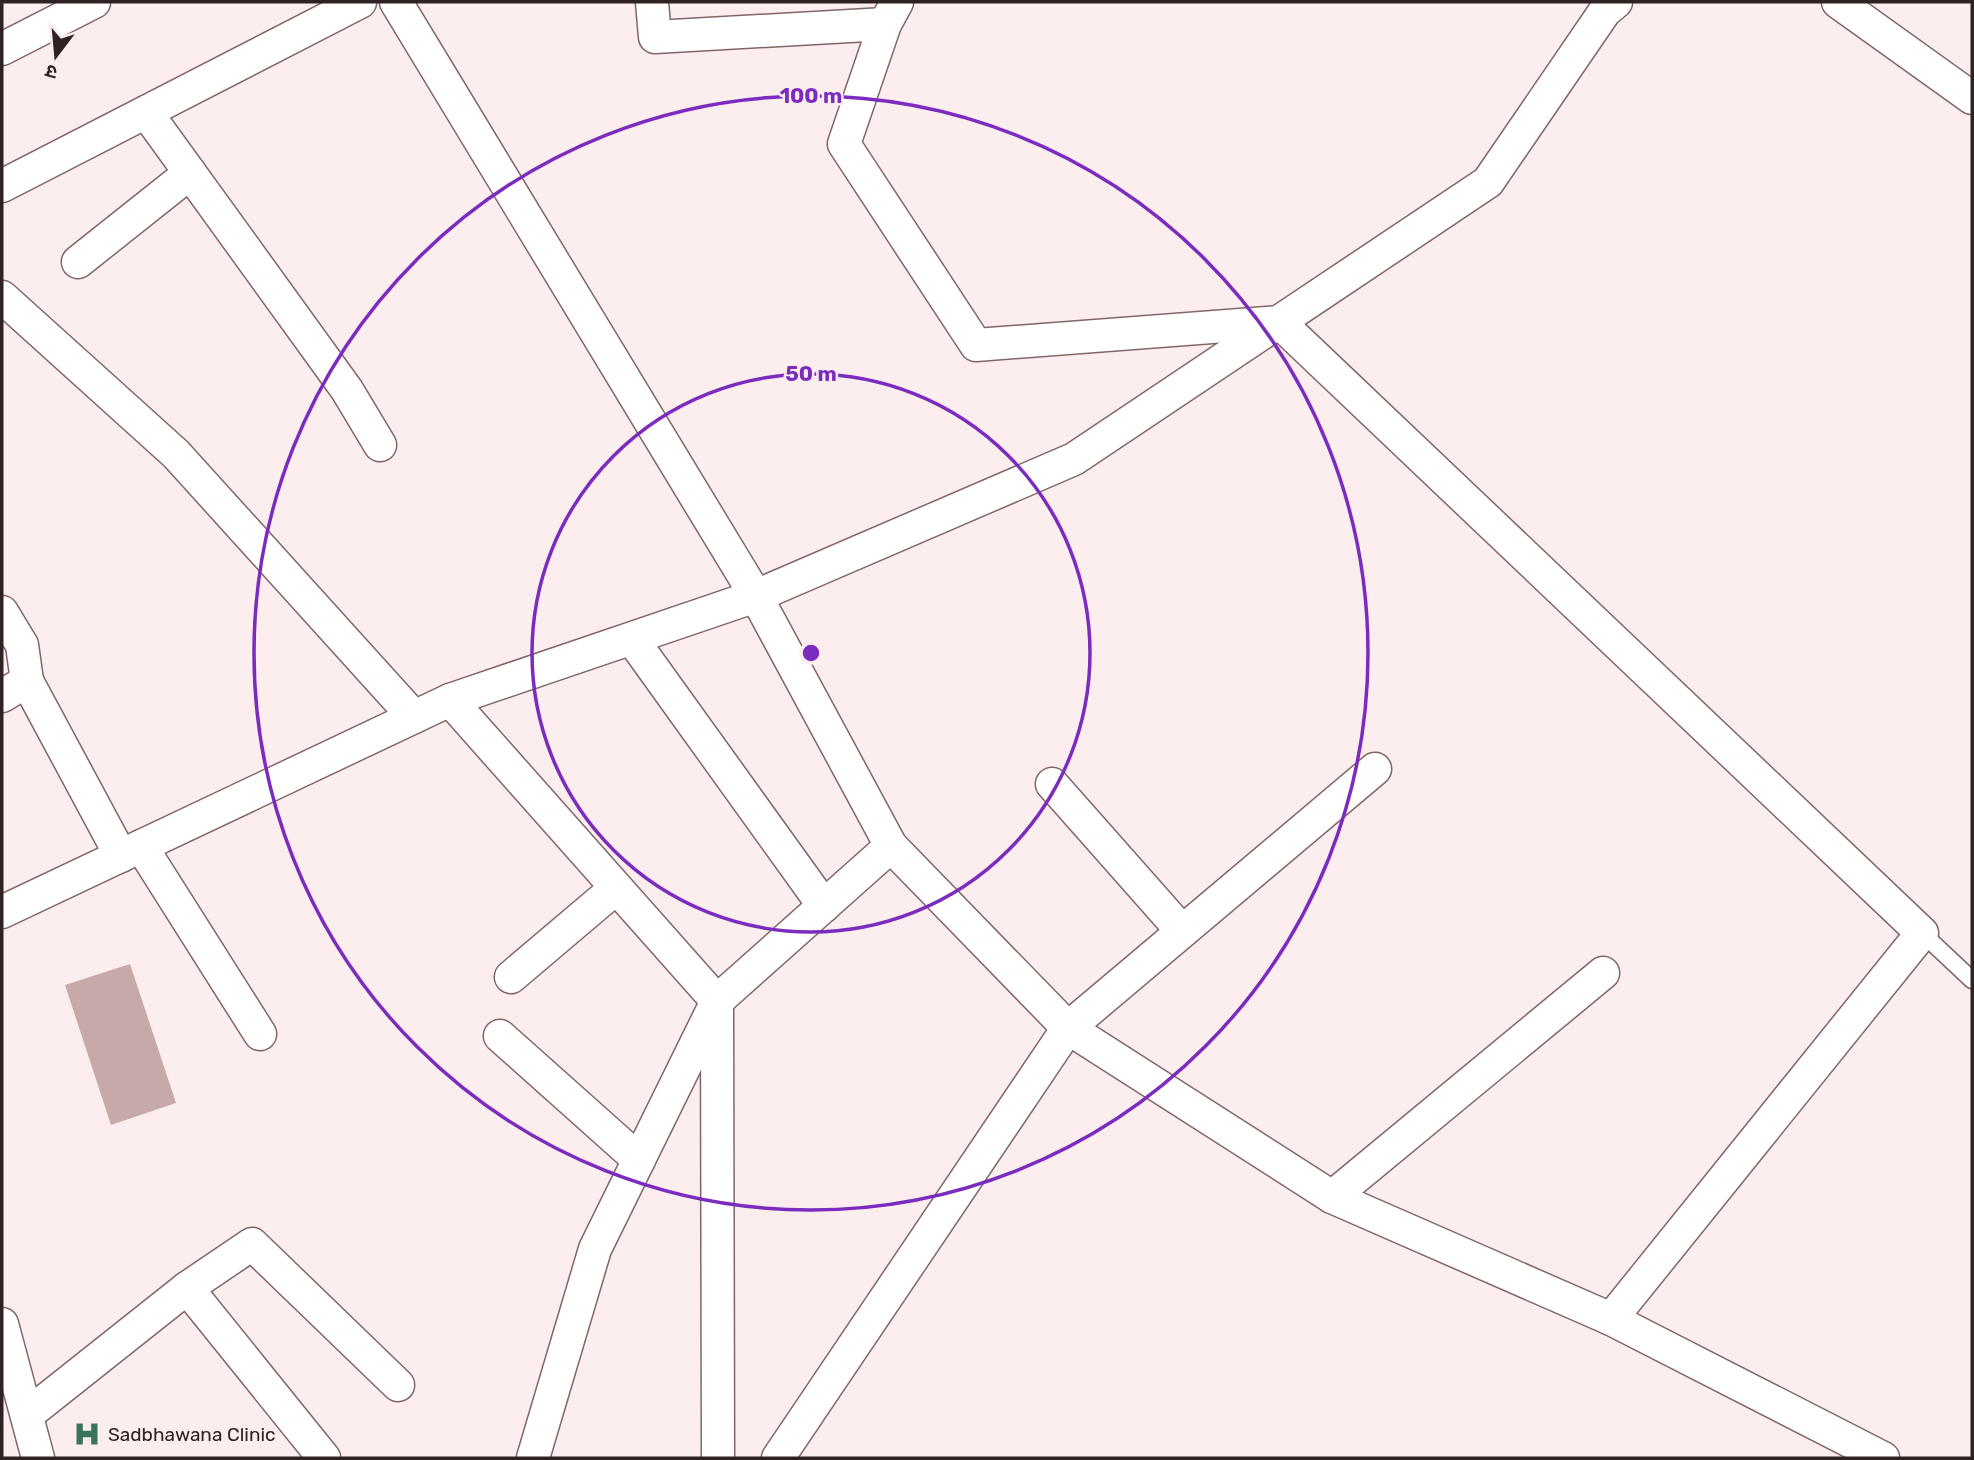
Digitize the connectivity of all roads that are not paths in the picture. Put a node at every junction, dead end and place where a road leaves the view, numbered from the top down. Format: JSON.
{"nodes":[{"id":1,"x":94,"y":2,"type":"edge"},
{"id":2,"x":360,"y":2,"type":"edge"},
{"id":3,"x":396,"y":2,"type":"edge"},
{"id":4,"x":652,"y":2,"type":"edge"},
{"id":5,"x":1838,"y":2,"type":"edge"},
{"id":6,"x":1604,"y":5,"type":"edge"},
{"id":7,"x":891,"y":13,"type":"edge"},
{"id":8,"x":2,"y":49,"type":"edge"},
{"id":9,"x":1972,"y":98,"type":"edge"},
{"id":10,"x":146,"y":112,"type":"junction"},
{"id":11,"x":190,"y":173,"type":"junction"},
{"id":12,"x":2,"y":186,"type":"edge"},
{"id":13,"x":78,"y":262,"type":"dead end"},
{"id":14,"x":2,"y":297,"type":"edge"},
{"id":15,"x":1279,"y":322,"type":"junction"},
{"id":16,"x":380,"y":445,"type":"dead end"},
{"id":17,"x":756,"y":596,"type":"junction"},
{"id":18,"x":2,"y":612,"type":"edge"},
{"id":19,"x":632,"y":639,"type":"junction"},
{"id":20,"x":14,"y":689,"type":"edge"},
{"id":21,"x":450,"y":700,"type":"junction"},
{"id":22,"x":414,"y":717,"type":"junction"},
{"id":23,"x":1375,"y":769,"type":"dead end"},
{"id":24,"x":1052,"y":784,"type":"dead end"},
{"id":25,"x":891,"y":846,"type":"junction"},
{"id":26,"x":131,"y":851,"type":"junction"},
{"id":27,"x":616,"y":888,"type":"junction"},
{"id":28,"x":824,"y":906,"type":"junction"},
{"id":29,"x":2,"y":912,"type":"edge"},
{"id":30,"x":1182,"y":931,"type":"junction"},
{"id":31,"x":1922,"y":933,"type":"junction"},
{"id":32,"x":1603,"y":973,"type":"dead end"},
{"id":33,"x":511,"y":977,"type":"dead end"},
{"id":34,"x":1972,"y":980,"type":"edge"},
{"id":35,"x":717,"y":1001,"type":"junction"},
{"id":36,"x":1068,"y":1028,"type":"junction"},
{"id":37,"x":260,"y":1034,"type":"dead end"},
{"id":38,"x":500,"y":1036,"type":"dead end"},
{"id":39,"x":639,"y":1160,"type":"junction"},
{"id":40,"x":1332,"y":1197,"type":"junction"},
{"id":41,"x":187,"y":1288,"type":"junction"},
{"id":42,"x":1611,"y":1319,"type":"junction"},
{"id":43,"x":2,"y":1324,"type":"edge"},
{"id":44,"x":398,"y":1385,"type":"dead end"},
{"id":45,"x":27,"y":1415,"type":"junction"},
{"id":46,"x":38,"y":1458,"type":"edge"},
{"id":47,"x":324,"y":1458,"type":"edge"},
{"id":48,"x":533,"y":1458,"type":"edge"},
{"id":49,"x":718,"y":1458,"type":"edge"},
{"id":50,"x":778,"y":1458,"type":"edge"},
{"id":51,"x":1883,"y":1458,"type":"edge"}],
"edges":[{"from":1,"to":8,"type":"street"},
{"from":2,"to":10,"type":"street"},
{"from":3,"to":17,"type":"street"},
{"from":4,"to":7,"type":"street"},
{"from":5,"to":9,"type":"street"},
{"from":6,"to":15,"type":"street"},
{"from":7,"to":15,"type":"street"},
{"from":10,"to":11,"type":"street"},
{"from":10,"to":12,"type":"street"},
{"from":11,"to":13,"type":"street"},
{"from":11,"to":16,"type":"street"},
{"from":14,"to":22,"type":"street"},
{"from":15,"to":17,"type":"street"},
{"from":15,"to":31,"type":"street"},
{"from":17,"to":19,"type":"street"},
{"from":17,"to":25,"type":"street"},
{"from":18,"to":20,"type":"street"},
{"from":19,"to":21,"type":"street"},
{"from":19,"to":28,"type":"street"},
{"from":20,"to":26,"type":"street"},
{"from":21,"to":22,"type":"street"},
{"from":21,"to":27,"type":"street"},
{"from":22,"to":26,"type":"street"},
{"from":23,"to":30,"type":"street"},
{"from":24,"to":30,"type":"street"},
{"from":25,"to":28,"type":"street"},
{"from":25,"to":36,"type":"street"},
{"from":26,"to":29,"type":"street"},
{"from":26,"to":37,"type":"street"},
{"from":27,"to":33,"type":"street"},
{"from":27,"to":35,"type":"street"},
{"from":28,"to":35,"type":"street"},
{"from":30,"to":36,"type":"street"},
{"from":31,"to":34,"type":"lane"},
{"from":31,"to":42,"type":"street"},
{"from":32,"to":40,"type":"street"},
{"from":35,"to":39,"type":"street"},
{"from":35,"to":49,"type":"street"},
{"from":36,"to":40,"type":"street"},
{"from":36,"to":50,"type":"street"},
{"from":38,"to":39,"type":"street"},
{"from":39,"to":48,"type":"street"},
{"from":40,"to":42,"type":"street"},
{"from":41,"to":44,"type":"street"},
{"from":41,"to":45,"type":"street"},
{"from":41,"to":47,"type":"street"},
{"from":42,"to":51,"type":"street"},
{"from":43,"to":45,"type":"street"},
{"from":45,"to":46,"type":"street"}]}
